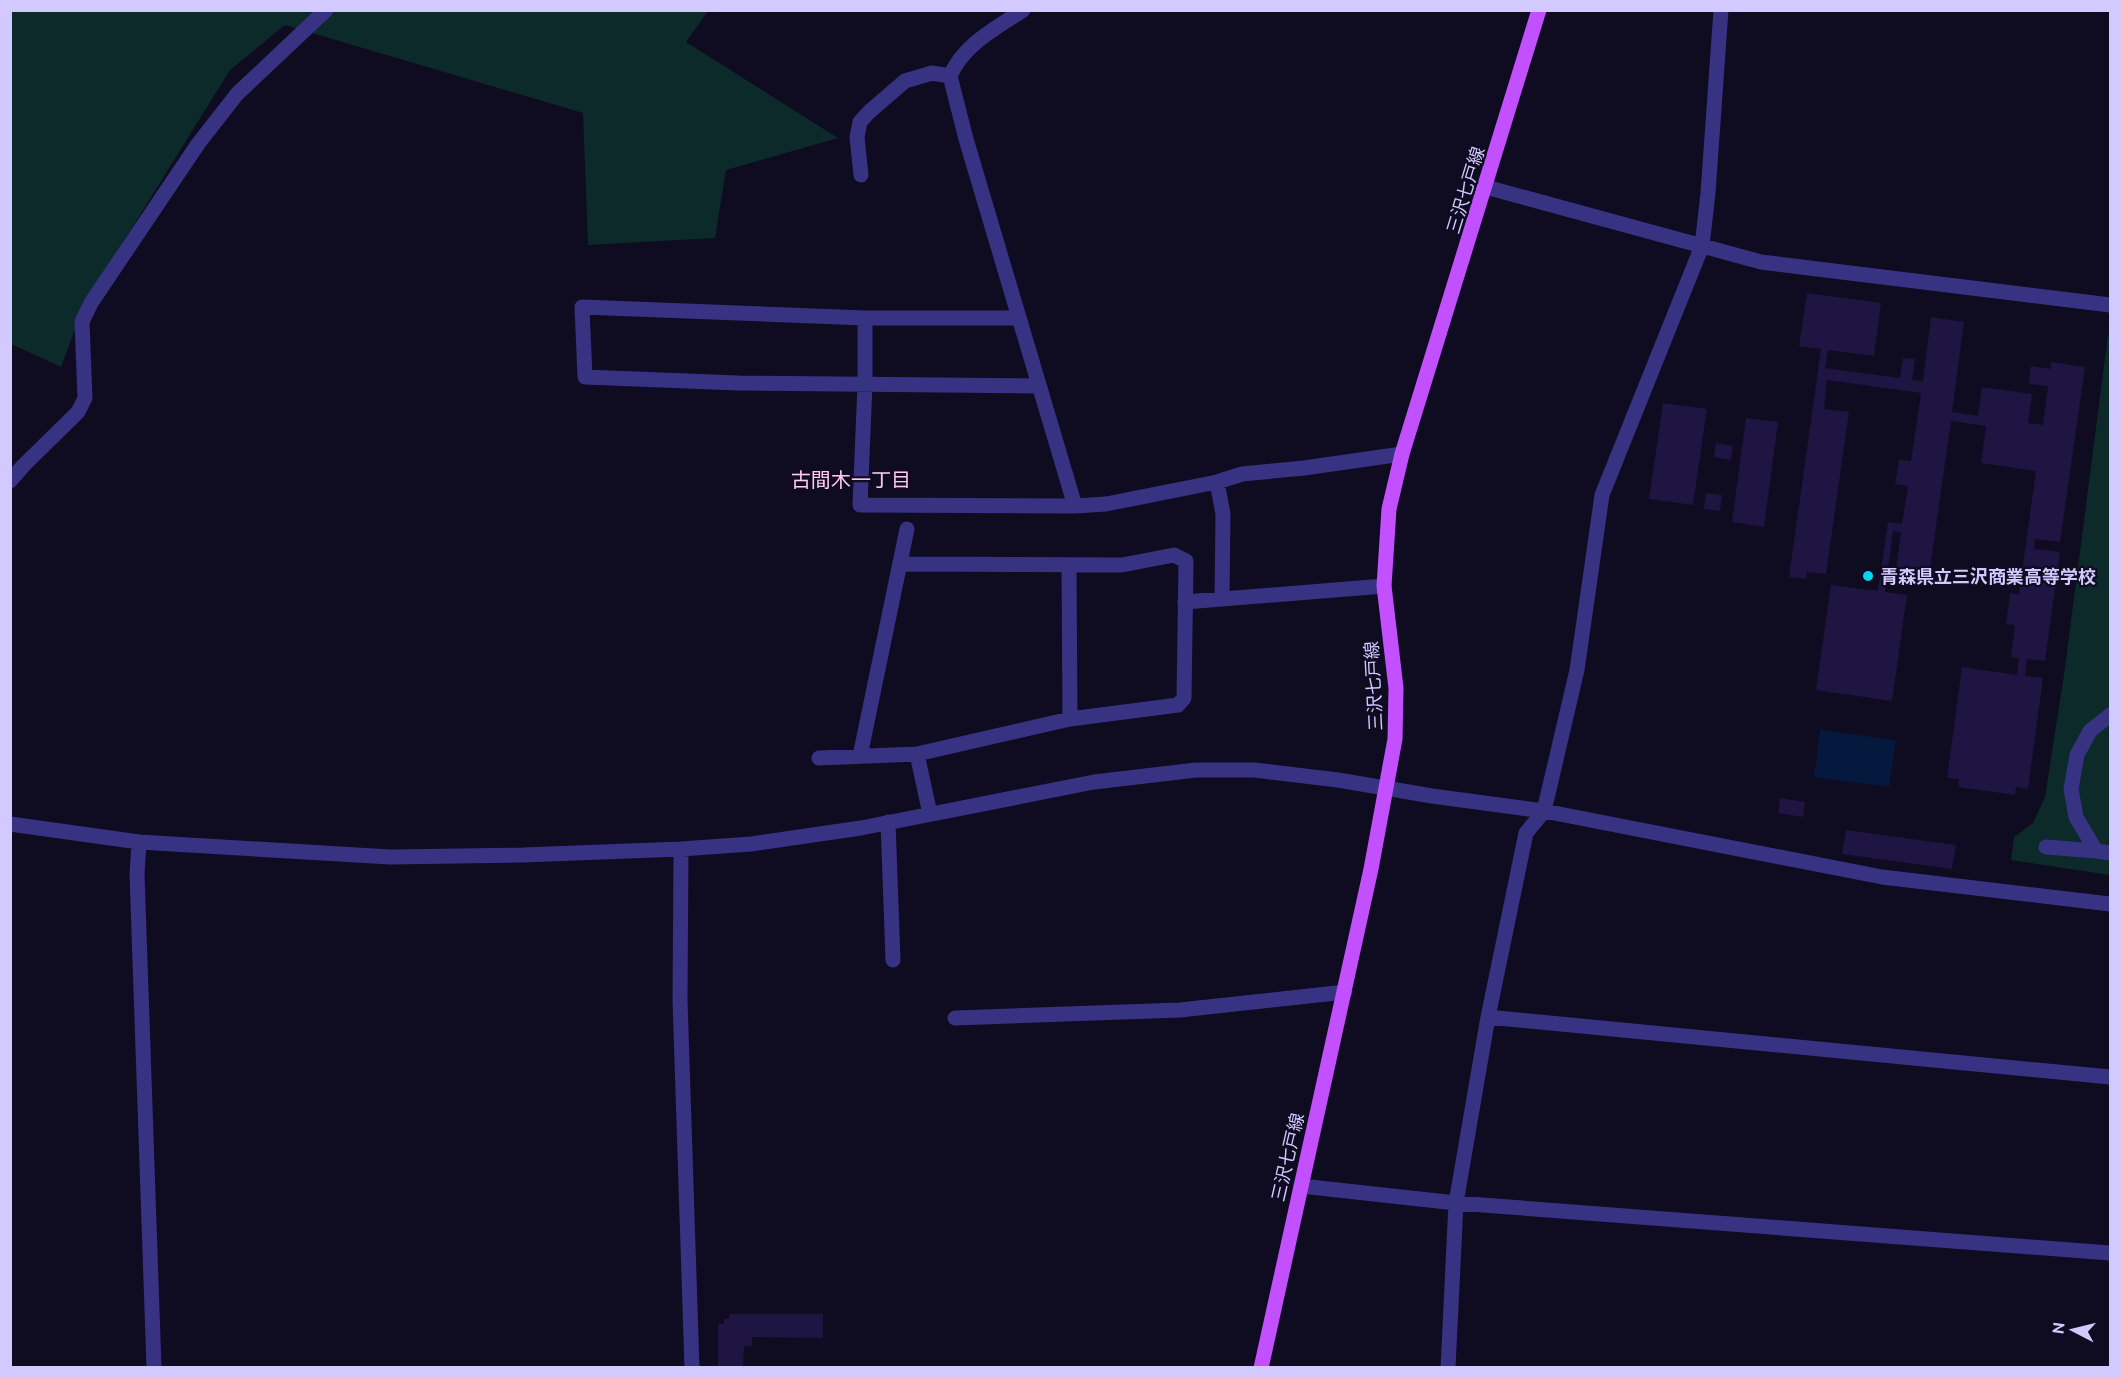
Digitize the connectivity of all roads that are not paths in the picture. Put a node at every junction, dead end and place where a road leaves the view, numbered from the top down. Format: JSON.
{"nodes":[{"id":1,"x":326,"y":10,"type":"edge"},
{"id":2,"x":1023,"y":10,"type":"edge"},
{"id":3,"x":1539,"y":10,"type":"edge"},
{"id":4,"x":1721,"y":10,"type":"edge"},
{"id":5,"x":950,"y":76,"type":"junction"},
{"id":6,"x":861,"y":175,"type":"dead end"},
{"id":7,"x":1486,"y":187,"type":"junction"},
{"id":8,"x":1702,"y":246,"type":"junction"},
{"id":9,"x":2110,"y":305,"type":"edge"},
{"id":10,"x":865,"y":318,"type":"junction"},
{"id":11,"x":1018,"y":318,"type":"junction"},
{"id":12,"x":865,"y":384,"type":"junction"},
{"id":13,"x":1039,"y":386,"type":"junction"},
{"id":14,"x":1402,"y":454,"type":"junction"},
{"id":15,"x":10,"y":482,"type":"edge"},
{"id":16,"x":1217,"y":482,"type":"junction"},
{"id":17,"x":1075,"y":507,"type":"junction"},
{"id":18,"x":907,"y":529,"type":"dead end"},
{"id":19,"x":900,"y":564,"type":"junction"},
{"id":20,"x":1069,"y":565,"type":"junction"},
{"id":21,"x":1384,"y":586,"type":"junction"},
{"id":22,"x":1222,"y":599,"type":"junction"},
{"id":23,"x":1185,"y":602,"type":"junction"},
{"id":24,"x":2110,"y":715,"type":"edge"},
{"id":25,"x":1070,"y":719,"type":"junction"},
{"id":26,"x":917,"y":754,"type":"junction"},
{"id":27,"x":860,"y":756,"type":"junction"},
{"id":28,"x":819,"y":758,"type":"dead end"},
{"id":29,"x":1386,"y":788,"type":"junction"},
{"id":30,"x":1544,"y":811,"type":"junction"},
{"id":31,"x":930,"y":814,"type":"junction"},
{"id":32,"x":888,"y":822,"type":"junction"},
{"id":33,"x":10,"y":824,"type":"edge"},
{"id":34,"x":139,"y":842,"type":"junction"},
{"id":35,"x":2046,"y":847,"type":"dead end"},
{"id":36,"x":681,"y":849,"type":"junction"},
{"id":37,"x":2103,"y":852,"type":"edge"},
{"id":38,"x":2110,"y":904,"type":"edge"},
{"id":39,"x":893,"y":960,"type":"dead end"},
{"id":40,"x":1345,"y":992,"type":"junction"},
{"id":41,"x":1488,"y":1017,"type":"junction"},
{"id":42,"x":955,"y":1018,"type":"dead end"},
{"id":43,"x":2110,"y":1077,"type":"edge"},
{"id":44,"x":1300,"y":1186,"type":"junction"},
{"id":45,"x":1456,"y":1203,"type":"junction"},
{"id":46,"x":2110,"y":1253,"type":"edge"},
{"id":47,"x":154,"y":1368,"type":"edge"},
{"id":48,"x":692,"y":1368,"type":"edge"},
{"id":49,"x":1261,"y":1368,"type":"edge"},
{"id":50,"x":1448,"y":1368,"type":"edge"}],
"edges":[{"from":1,"to":15,"type":"street"},
{"from":2,"to":5,"type":"street"},
{"from":3,"to":7,"type":"main road","name":"三沢七戸線"},
{"from":4,"to":8,"type":"street"},
{"from":5,"to":6,"type":"street"},
{"from":5,"to":11,"type":"street"},
{"from":7,"to":8,"type":"street"},
{"from":7,"to":14,"type":"main road","name":"三沢七戸線"},
{"from":8,"to":9,"type":"street"},
{"from":8,"to":30,"type":"street"},
{"from":10,"to":11,"type":"street"},
{"from":10,"to":12,"type":"street"},
{"from":10,"to":12,"type":"street"},
{"from":11,"to":13,"type":"street"},
{"from":12,"to":13,"type":"street"},
{"from":12,"to":17,"type":"street"},
{"from":13,"to":17,"type":"street"},
{"from":14,"to":16,"type":"street"},
{"from":14,"to":21,"type":"main road","name":"三沢七戸線"},
{"from":16,"to":17,"type":"street"},
{"from":16,"to":22,"type":"street"},
{"from":18,"to":19,"type":"street"},
{"from":19,"to":20,"type":"street"},
{"from":19,"to":27,"type":"street"},
{"from":20,"to":23,"type":"street"},
{"from":20,"to":25,"type":"street"},
{"from":21,"to":22,"type":"street"},
{"from":21,"to":29,"type":"main road","name":"三沢七戸線"},
{"from":22,"to":23,"type":"street"},
{"from":23,"to":25,"type":"street"},
{"from":24,"to":37,"type":"street"},
{"from":25,"to":26,"type":"street"},
{"from":26,"to":27,"type":"street"},
{"from":26,"to":31,"type":"street"},
{"from":27,"to":28,"type":"street"},
{"from":29,"to":30,"type":"street"},
{"from":29,"to":31,"type":"street"},
{"from":29,"to":40,"type":"main road","name":"三沢七戸線"},
{"from":30,"to":38,"type":"street"},
{"from":30,"to":41,"type":"street"},
{"from":31,"to":32,"type":"street"},
{"from":32,"to":36,"type":"street"},
{"from":32,"to":39,"type":"street"},
{"from":33,"to":34,"type":"street"},
{"from":34,"to":36,"type":"street"},
{"from":34,"to":47,"type":"street"},
{"from":35,"to":37,"type":"street"},
{"from":36,"to":48,"type":"street"},
{"from":40,"to":42,"type":"street"},
{"from":40,"to":44,"type":"main road","name":"三沢七戸線"},
{"from":41,"to":43,"type":"street"},
{"from":41,"to":45,"type":"street"},
{"from":44,"to":45,"type":"street"},
{"from":44,"to":49,"type":"main road","name":"三沢七戸線"},
{"from":45,"to":46,"type":"street"},
{"from":45,"to":50,"type":"street"}]}
